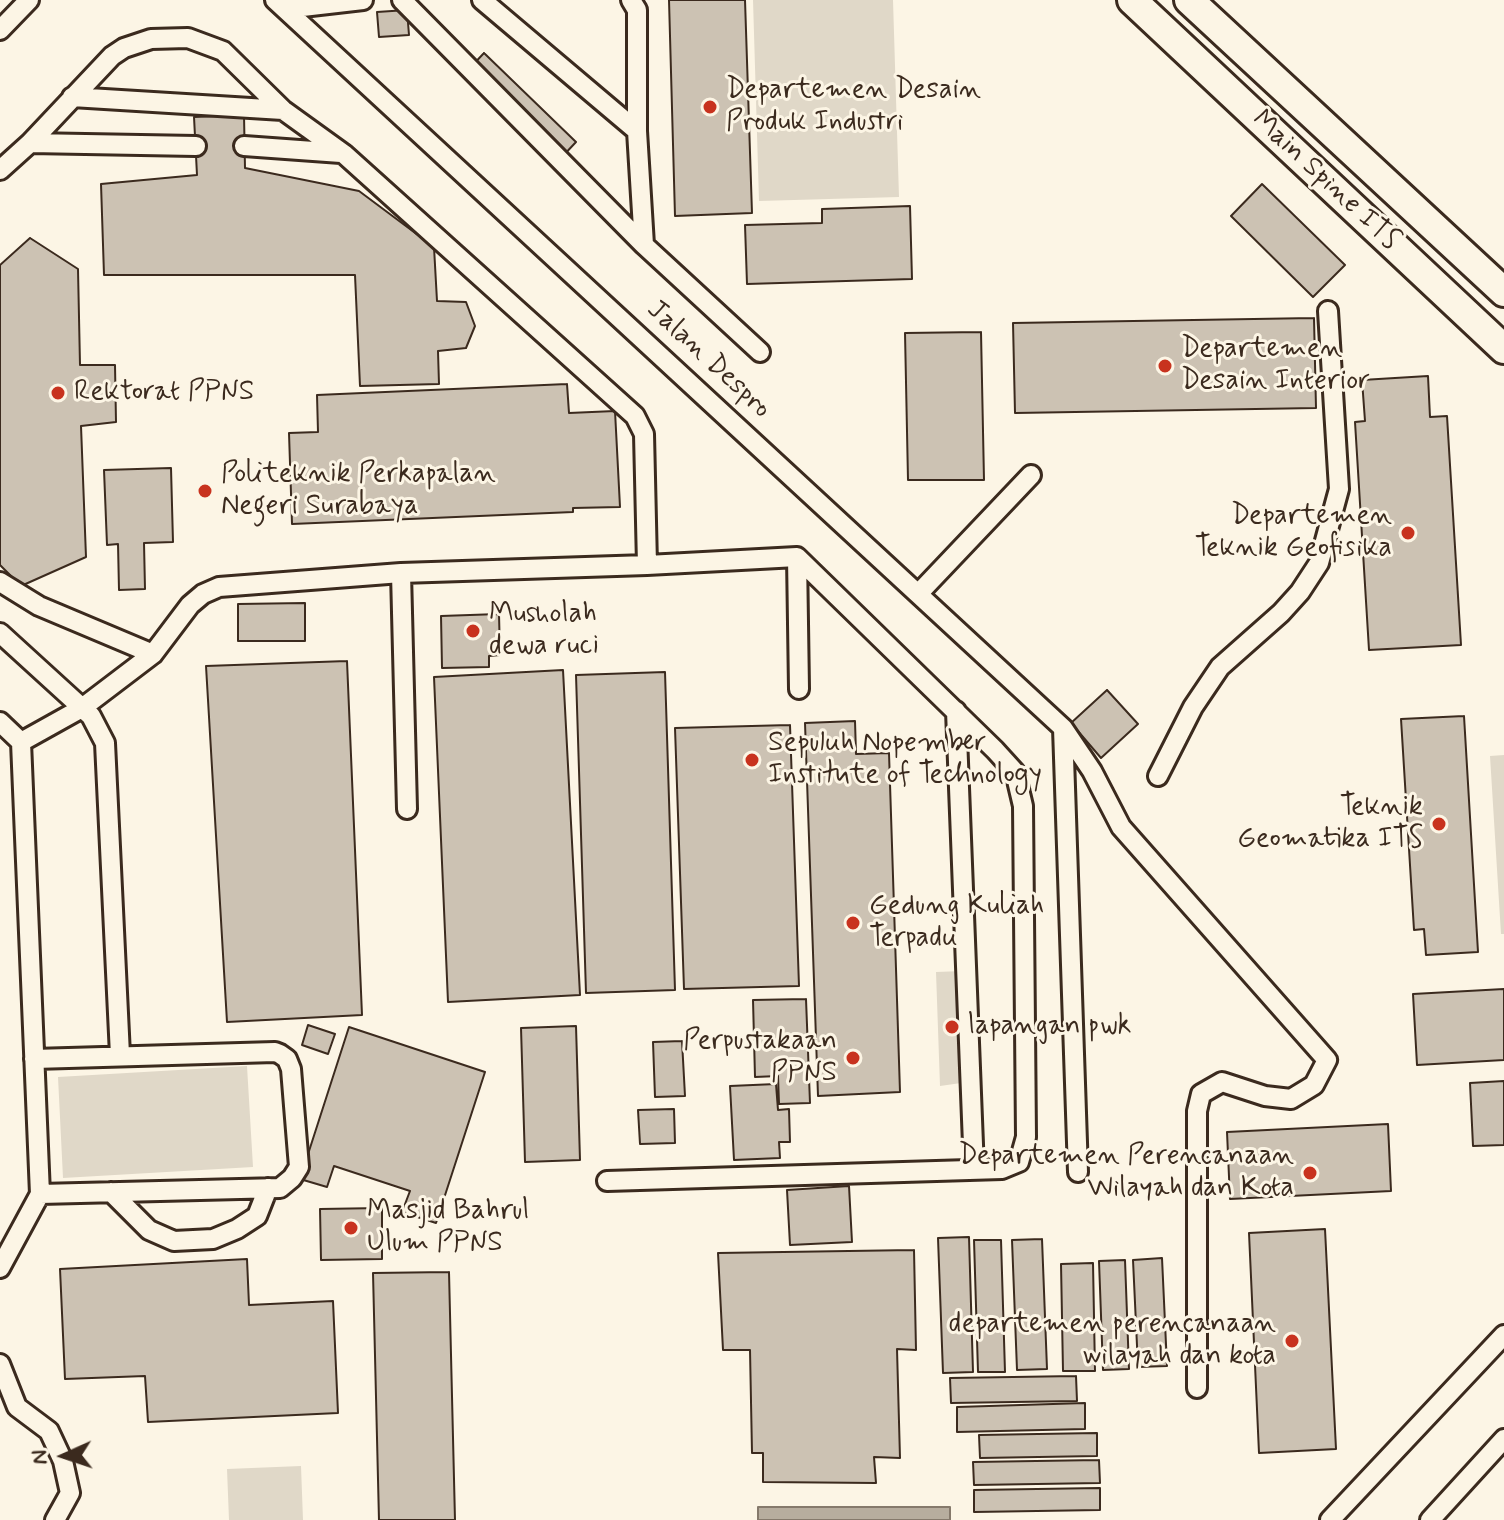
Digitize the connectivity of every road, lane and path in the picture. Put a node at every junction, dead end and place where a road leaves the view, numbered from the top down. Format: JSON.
{"nodes":[{"id":1,"x":29,"y":0,"type":"edge"},
{"id":2,"x":363,"y":0,"type":"edge"},
{"id":3,"x":402,"y":0,"type":"edge"},
{"id":4,"x":482,"y":0,"type":"edge"},
{"id":5,"x":631,"y":0,"type":"edge"},
{"id":6,"x":1189,"y":0,"type":"edge"},
{"id":7,"x":280,"y":4,"type":"edge"},
{"id":8,"x":1144,"y":4,"type":"edge"},
{"id":9,"x":0,"y":30,"type":"edge"},
{"id":10,"x":72,"y":97,"type":"junction"},
{"id":11,"x":283,"y":110,"type":"junction"},
{"id":12,"x":637,"y":131,"type":"junction"},
{"id":13,"x":30,"y":143,"type":"junction"},
{"id":14,"x":196,"y":146,"type":"dead end"},
{"id":15,"x":244,"y":146,"type":"dead end"},
{"id":16,"x":344,"y":154,"type":"junction"},
{"id":17,"x":0,"y":170,"type":"edge"},
{"id":18,"x":1428,"y":222,"type":"junction"},
{"id":19,"x":644,"y":245,"type":"junction"},
{"id":20,"x":1400,"y":252,"type":"junction"},
{"id":21,"x":1504,"y":292,"type":"edge"},
{"id":22,"x":1328,"y":311,"type":"dead end"},
{"id":23,"x":1504,"y":349,"type":"edge"},
{"id":24,"x":760,"y":352,"type":"dead end"},
{"id":25,"x":1031,"y":475,"type":"dead end"},
{"id":26,"x":797,"y":557,"type":"junction"},
{"id":27,"x":647,"y":565,"type":"junction"},
{"id":28,"x":401,"y":573,"type":"junction"},
{"id":29,"x":0,"y":582,"type":"edge"},
{"id":30,"x":919,"y":593,"type":"junction"},
{"id":31,"x":0,"y":633,"type":"edge"},
{"id":32,"x":153,"y":654,"type":"junction"},
{"id":33,"x":799,"y":689,"type":"dead end"},
{"id":34,"x":82,"y":708,"type":"junction"},
{"id":35,"x":956,"y":711,"type":"junction"},
{"id":36,"x":0,"y":722,"type":"edge"},
{"id":37,"x":1063,"y":728,"type":"junction"},
{"id":38,"x":21,"y":742,"type":"junction"},
{"id":39,"x":1158,"y":776,"type":"dead end"},
{"id":40,"x":407,"y":809,"type":"dead end"},
{"id":41,"x":120,"y":1055,"type":"junction"},
{"id":42,"x":34,"y":1059,"type":"junction"},
{"id":43,"x":974,"y":1170,"type":"junction"},
{"id":44,"x":1078,"y":1172,"type":"dead end"},
{"id":45,"x":607,"y":1181,"type":"dead end"},
{"id":46,"x":268,"y":1188,"type":"junction"},
{"id":47,"x":111,"y":1192,"type":"junction"},
{"id":48,"x":40,"y":1194,"type":"junction"},
{"id":49,"x":0,"y":1268,"type":"edge"},
{"id":50,"x":1504,"y":1335,"type":"edge"},
{"id":51,"x":0,"y":1364,"type":"edge"},
{"id":52,"x":1197,"y":1388,"type":"dead end"},
{"id":53,"x":1504,"y":1439,"type":"edge"},
{"id":54,"x":55,"y":1520,"type":"edge"},
{"id":55,"x":1330,"y":1520,"type":"edge"},
{"id":56,"x":1430,"y":1520,"type":"edge"}],
"edges":[{"from":1,"to":9,"type":"lane"},
{"from":2,"to":7,"type":"lane"},
{"from":3,"to":19,"type":"lane"},
{"from":4,"to":12,"type":"lane"},
{"from":5,"to":12,"type":"lane"},
{"from":6,"to":18,"type":"street","name":"Main Spine ITS"},
{"from":7,"to":30,"type":"lane","name":"Jalan Despro"},
{"from":8,"to":20,"type":"street","name":"Main Spine ITS"},
{"from":10,"to":11,"type":"lane"},
{"from":10,"to":11,"type":"lane"},
{"from":10,"to":13,"type":"lane"},
{"from":11,"to":16,"type":"lane"},
{"from":12,"to":19,"type":"lane"},
{"from":13,"to":14,"type":"lane"},
{"from":13,"to":17,"type":"lane"},
{"from":15,"to":16,"type":"lane"},
{"from":16,"to":27,"type":"lane"},
{"from":18,"to":20,"type":"street"},
{"from":18,"to":21,"type":"street","name":"Main Spine ITS"},
{"from":19,"to":24,"type":"lane"},
{"from":20,"to":23,"type":"street","name":"Main Spine ITS"},
{"from":22,"to":39,"type":"lane"},
{"from":25,"to":30,"type":"lane"},
{"from":26,"to":27,"type":"lane"},
{"from":26,"to":33,"type":"lane"},
{"from":26,"to":35,"type":"lane"},
{"from":27,"to":28,"type":"lane"},
{"from":28,"to":32,"type":"lane"},
{"from":28,"to":40,"type":"lane"},
{"from":29,"to":32,"type":"lane"},
{"from":30,"to":37,"type":"lane","name":"Jalan Despro"},
{"from":31,"to":34,"type":"lane"},
{"from":32,"to":34,"type":"lane"},
{"from":34,"to":38,"type":"lane"},
{"from":34,"to":41,"type":"lane"},
{"from":35,"to":43,"type":"lane"},
{"from":35,"to":43,"type":"lane"},
{"from":36,"to":38,"type":"lane"},
{"from":37,"to":44,"type":"lane"},
{"from":37,"to":52,"type":"lane","name":"Jalan Despro"},
{"from":38,"to":42,"type":"lane"},
{"from":41,"to":42,"type":"lane"},
{"from":41,"to":46,"type":"lane"},
{"from":42,"to":48,"type":"lane"},
{"from":43,"to":45,"type":"lane"},
{"from":46,"to":47,"type":"lane"},
{"from":46,"to":47,"type":"lane"},
{"from":47,"to":48,"type":"lane"},
{"from":48,"to":49,"type":"lane"},
{"from":50,"to":55,"type":"lane"},
{"from":51,"to":54,"type":"lane"},
{"from":53,"to":56,"type":"lane"}]}
